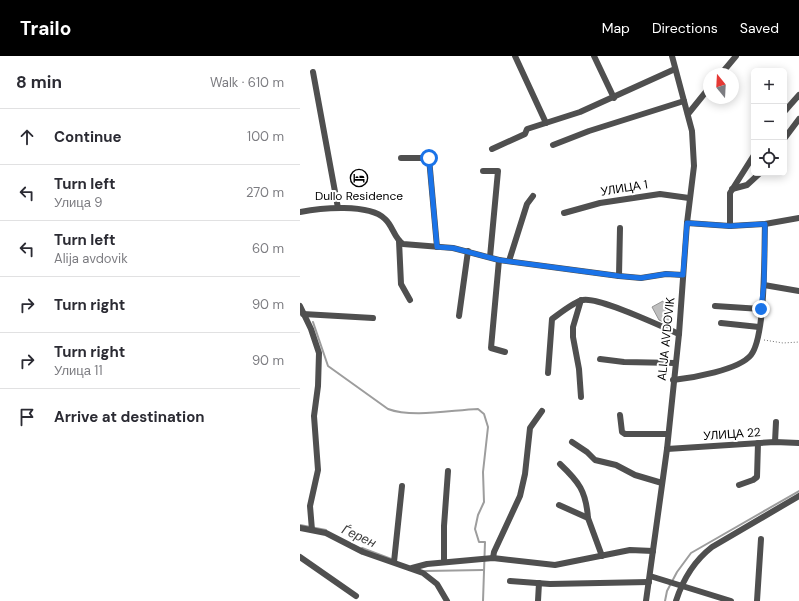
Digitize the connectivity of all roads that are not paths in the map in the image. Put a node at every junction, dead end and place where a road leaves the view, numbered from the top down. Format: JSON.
{"nodes":[{"id":1,"x":515,"y":56,"type":"edge"},
{"id":2,"x":594,"y":56,"type":"edge"},
{"id":3,"x":672,"y":56,"type":"edge"},
{"id":4,"x":736,"y":56,"type":"edge"},
{"id":5,"x":726,"y":68,"type":"edge"},
{"id":6,"x":675,"y":69,"type":"junction"},
{"id":7,"x":313,"y":72,"type":"dead end"},
{"id":8,"x":703,"y":95,"type":"edge"},
{"id":9,"x":799,"y":95,"type":"edge"},
{"id":10,"x":614,"y":98,"type":"junction"},
{"id":11,"x":684,"y":101,"type":"junction"},
{"id":12,"x":787,"y":109,"type":"edge"},
{"id":13,"x":688,"y":114,"type":"junction"},
{"id":14,"x":799,"y":120,"type":"edge"},
{"id":15,"x":546,"y":123,"type":"junction"},
{"id":16,"x":787,"y":135,"type":"edge"},
{"id":17,"x":552,"y":145,"type":"dead end"},
{"id":18,"x":492,"y":150,"type":"dead end"},
{"id":19,"x":401,"y":158,"type":"dead end"},
{"id":20,"x":751,"y":160,"type":"edge"},
{"id":21,"x":483,"y":171,"type":"dead end"},
{"id":22,"x":757,"y":176,"type":"edge"},
{"id":23,"x":732,"y":189,"type":"junction"},
{"id":24,"x":533,"y":196,"type":"dead end"},
{"id":25,"x":689,"y":198,"type":"junction"},
{"id":26,"x":338,"y":208,"type":"junction"},
{"id":27,"x":300,"y":212,"type":"edge"},
{"id":28,"x":564,"y":213,"type":"dead end"},
{"id":29,"x":799,"y":218,"type":"edge"},
{"id":30,"x":687,"y":223,"type":"junction"},
{"id":31,"x":765,"y":224,"type":"junction"},
{"id":32,"x":730,"y":226,"type":"junction"},
{"id":33,"x":620,"y":228,"type":"dead end"},
{"id":34,"x":399,"y":241,"type":"junction"},
{"id":35,"x":437,"y":247,"type":"junction"},
{"id":36,"x":468,"y":252,"type":"junction"},
{"id":37,"x":490,"y":257,"type":"junction"},
{"id":38,"x":499,"y":260,"type":"junction"},
{"id":39,"x":509,"y":261,"type":"junction"},
{"id":40,"x":683,"y":275,"type":"junction"},
{"id":41,"x":619,"y":276,"type":"junction"},
{"id":42,"x":764,"y":285,"type":"junction"},
{"id":43,"x":799,"y":291,"type":"edge"},
{"id":44,"x":410,"y":300,"type":"dead end"},
{"id":45,"x":581,"y":300,"type":"junction"},
{"id":46,"x":300,"y":306,"type":"edge"},
{"id":47,"x":715,"y":306,"type":"dead end"},
{"id":48,"x":761,"y":309,"type":"junction"},
{"id":49,"x":303,"y":314,"type":"junction"},
{"id":50,"x":459,"y":316,"type":"dead end"},
{"id":51,"x":373,"y":318,"type":"dead end"},
{"id":52,"x":721,"y":323,"type":"dead end"},
{"id":53,"x":759,"y":327,"type":"junction"},
{"id":54,"x":679,"y":334,"type":"junction"},
{"id":55,"x":505,"y":352,"type":"dead end"},
{"id":56,"x":600,"y":358,"type":"dead end"},
{"id":57,"x":675,"y":363,"type":"junction"},
{"id":58,"x":548,"y":373,"type":"dead end"},
{"id":59,"x":673,"y":380,"type":"junction"},
{"id":60,"x":581,"y":397,"type":"dead end"},
{"id":61,"x":542,"y":411,"type":"dead end"},
{"id":62,"x":620,"y":415,"type":"dead end"},
{"id":63,"x":776,"y":422,"type":"dead end"},
{"id":64,"x":668,"y":434,"type":"junction"},
{"id":65,"x":572,"y":442,"type":"dead end"},
{"id":66,"x":775,"y":442,"type":"junction"},
{"id":67,"x":758,"y":443,"type":"junction"},
{"id":68,"x":799,"y":443,"type":"edge"},
{"id":69,"x":667,"y":449,"type":"junction"},
{"id":70,"x":560,"y":464,"type":"dead end"},
{"id":71,"x":448,"y":471,"type":"dead end"},
{"id":72,"x":662,"y":483,"type":"junction"},
{"id":73,"x":739,"y":485,"type":"dead end"},
{"id":74,"x":402,"y":486,"type":"dead end"},
{"id":75,"x":799,"y":496,"type":"edge"},
{"id":76,"x":559,"y":505,"type":"dead end"},
{"id":77,"x":588,"y":518,"type":"junction"},
{"id":78,"x":300,"y":528,"type":"edge"},
{"id":79,"x":312,"y":530,"type":"junction"},
{"id":80,"x":761,"y":539,"type":"dead end"},
{"id":81,"x":653,"y":551,"type":"junction"},
{"id":82,"x":602,"y":556,"type":"junction"},
{"id":83,"x":300,"y":557,"type":"edge"},
{"id":84,"x":490,"y":558,"type":"junction"},
{"id":85,"x":394,"y":562,"type":"junction"},
{"id":86,"x":444,"y":562,"type":"junction"},
{"id":87,"x":412,"y":568,"type":"junction"},
{"id":88,"x":649,"y":579,"type":"junction"},
{"id":89,"x":510,"y":581,"type":"dead end"},
{"id":90,"x":539,"y":584,"type":"junction"},
{"id":91,"x":678,"y":585,"type":"junction"},
{"id":92,"x":356,"y":596,"type":"dead end"},
{"id":93,"x":447,"y":601,"type":"edge"},
{"id":94,"x":538,"y":601,"type":"edge"},
{"id":95,"x":646,"y":601,"type":"edge"},
{"id":96,"x":676,"y":601,"type":"edge"},
{"id":97,"x":731,"y":601,"type":"edge"},
{"id":98,"x":757,"y":601,"type":"edge"}],
"edges":[{"from":1,"to":15,"type":"street"},
{"from":2,"to":10,"type":"street"},
{"from":3,"to":6,"type":"street","name":"ALIJA AVDOVIK"},
{"from":4,"to":5,"type":"street"},
{"from":6,"to":10,"type":"street"},
{"from":6,"to":11,"type":"street","name":"ALIJA AVDOVIK"},
{"from":7,"to":26,"type":"street"},
{"from":8,"to":13,"type":"street"},
{"from":9,"to":12,"type":"street"},
{"from":10,"to":15,"type":"street"},
{"from":11,"to":13,"type":"street","name":"ALIJA AVDOVIK"},
{"from":11,"to":17,"type":"street"},
{"from":13,"to":25,"type":"street","name":"ALIJA AVDOVIK"},
{"from":14,"to":16,"type":"street"},
{"from":15,"to":18,"type":"street"},
{"from":19,"to":35,"type":"street"},
{"from":20,"to":23,"type":"street"},
{"from":21,"to":37,"type":"street"},
{"from":22,"to":23,"type":"street"},
{"from":23,"to":32,"type":"street"},
{"from":24,"to":39,"type":"street"},
{"from":25,"to":28,"type":"street","name":"УЛИЦА 1"},
{"from":25,"to":30,"type":"street","name":"ALIJA AVDOVIK"},
{"from":26,"to":27,"type":"street"},
{"from":26,"to":34,"type":"street"},
{"from":29,"to":31,"type":"street"},
{"from":30,"to":32,"type":"street"},
{"from":30,"to":40,"type":"street","name":"ALIJA AVDOVIK"},
{"from":31,"to":32,"type":"street"},
{"from":31,"to":42,"type":"street"},
{"from":33,"to":41,"type":"street"},
{"from":34,"to":35,"type":"street"},
{"from":34,"to":44,"type":"street"},
{"from":35,"to":36,"type":"street"},
{"from":36,"to":37,"type":"street"},
{"from":36,"to":50,"type":"street"},
{"from":37,"to":38,"type":"street"},
{"from":38,"to":39,"type":"street"},
{"from":38,"to":55,"type":"street"},
{"from":39,"to":41,"type":"street"},
{"from":40,"to":41,"type":"street"},
{"from":40,"to":54,"type":"street","name":"ALIJA AVDOVIK"},
{"from":42,"to":43,"type":"street"},
{"from":42,"to":48,"type":"street"},
{"from":45,"to":54,"type":"street"},
{"from":45,"to":58,"type":"street"},
{"from":45,"to":60,"type":"street"},
{"from":46,"to":49,"type":"street"},
{"from":47,"to":48,"type":"street"},
{"from":48,"to":53,"type":"street"},
{"from":49,"to":51,"type":"street"},
{"from":49,"to":79,"type":"street"},
{"from":52,"to":53,"type":"street"},
{"from":53,"to":59,"type":"street"},
{"from":54,"to":57,"type":"street","name":"ALIJA AVDOVIK"},
{"from":56,"to":57,"type":"street"},
{"from":57,"to":59,"type":"street","name":"ALIJA AVDOVIK"},
{"from":59,"to":64,"type":"street","name":"ALIJA AVDOVIK"},
{"from":61,"to":84,"type":"street"},
{"from":62,"to":64,"type":"street"},
{"from":63,"to":66,"type":"street"},
{"from":64,"to":69,"type":"street","name":"ALIJA AVDOVIK"},
{"from":65,"to":72,"type":"street"},
{"from":66,"to":67,"type":"street","name":"УЛИЦА 22"},
{"from":66,"to":68,"type":"street","name":"УЛИЦА 22"},
{"from":67,"to":69,"type":"street","name":"УЛИЦА 22"},
{"from":67,"to":73,"type":"street"},
{"from":69,"to":72,"type":"street","name":"ALIJA AVDOVIK"},
{"from":70,"to":77,"type":"street"},
{"from":71,"to":86,"type":"street"},
{"from":72,"to":81,"type":"street","name":"ALIJA AVDOVIK"},
{"from":74,"to":85,"type":"street"},
{"from":75,"to":91,"type":"street"},
{"from":76,"to":77,"type":"street"},
{"from":77,"to":82,"type":"street"},
{"from":78,"to":79,"type":"street"},
{"from":79,"to":85,"type":"street"},
{"from":80,"to":98,"type":"street"},
{"from":81,"to":82,"type":"street"},
{"from":81,"to":88,"type":"street","name":"ALIJA AVDOVIK"},
{"from":82,"to":84,"type":"street"},
{"from":83,"to":92,"type":"street"},
{"from":84,"to":86,"type":"street"},
{"from":85,"to":87,"type":"street"},
{"from":86,"to":87,"type":"street"},
{"from":87,"to":93,"type":"street"},
{"from":88,"to":90,"type":"street"},
{"from":88,"to":91,"type":"street"},
{"from":88,"to":95,"type":"street","name":"ALIJA AVDOVIK"},
{"from":89,"to":90,"type":"street"},
{"from":90,"to":94,"type":"street"},
{"from":91,"to":96,"type":"street"},
{"from":91,"to":97,"type":"street"}]}
